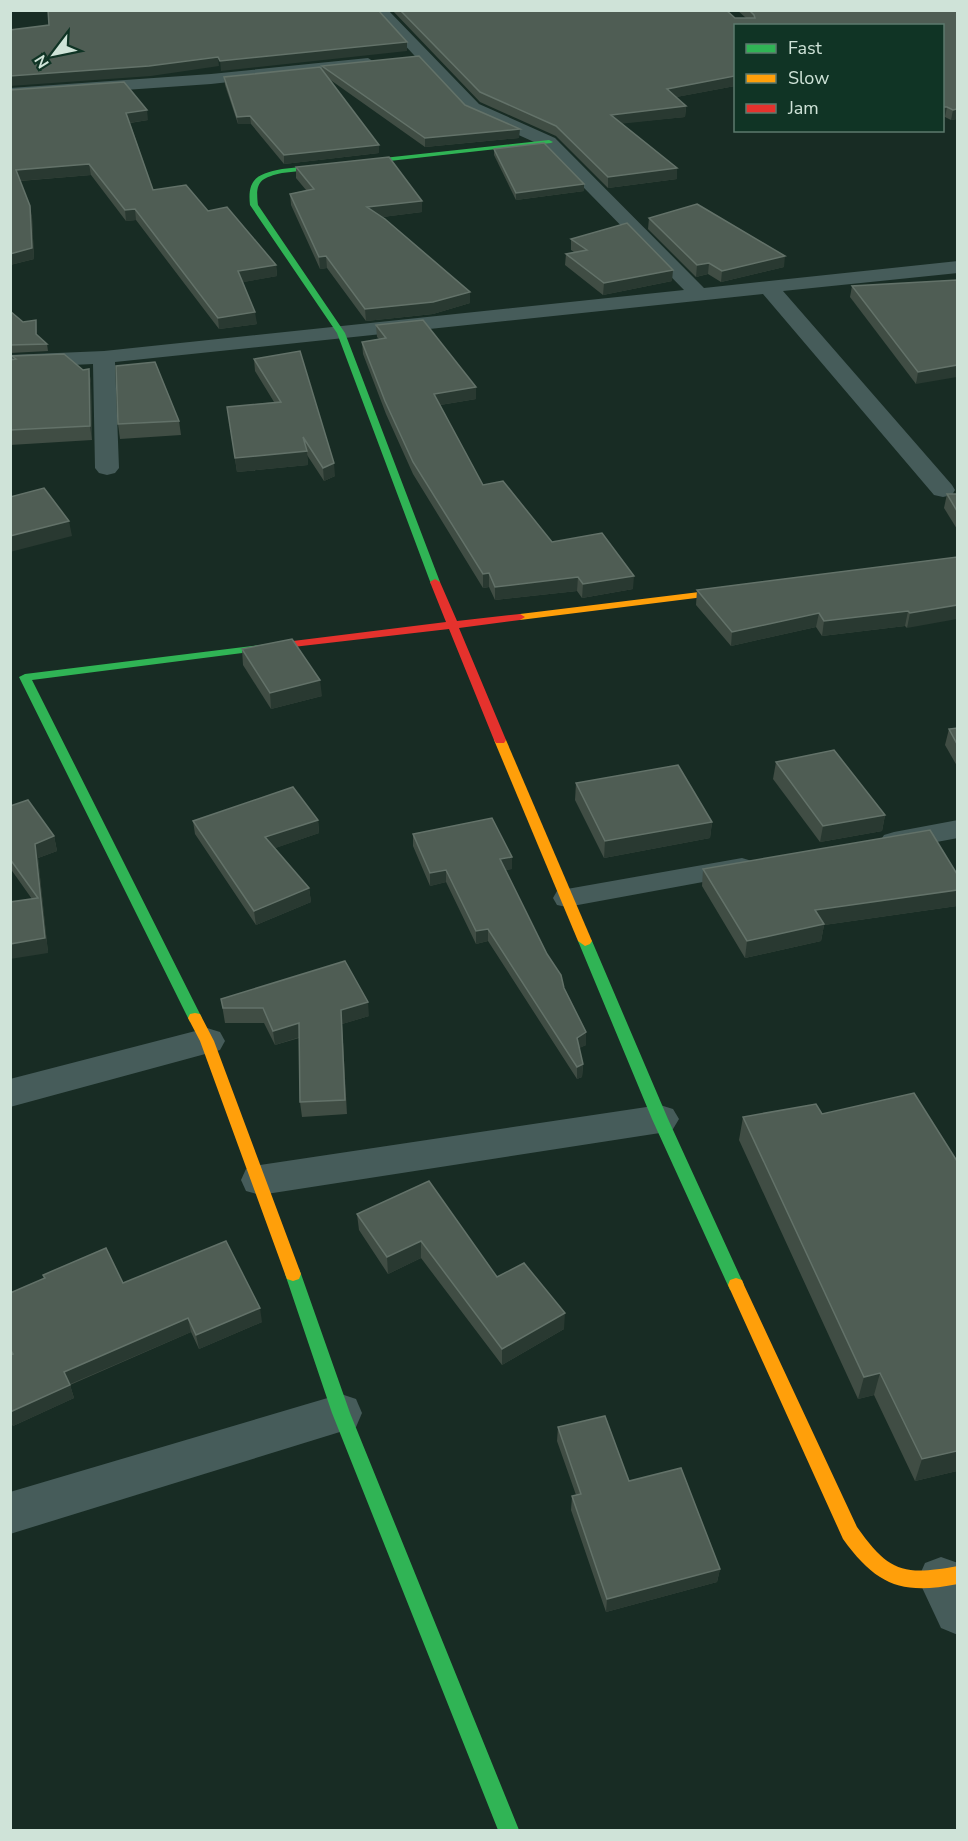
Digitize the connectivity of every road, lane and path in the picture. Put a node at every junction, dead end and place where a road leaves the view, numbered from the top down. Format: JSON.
{"nodes":[{"id":1,"x":379,"y":10,"type":"edge"},
{"id":2,"x":423,"y":57,"type":"junction"},
{"id":3,"x":10,"y":93,"type":"edge"},
{"id":4,"x":549,"y":142,"type":"junction"},
{"id":5,"x":957,"y":267,"type":"edge"},
{"id":6,"x":768,"y":287,"type":"junction"},
{"id":7,"x":699,"y":294,"type":"junction"},
{"id":8,"x":341,"y":333,"type":"junction"},
{"id":9,"x":104,"y":357,"type":"junction"},
{"id":10,"x":10,"y":362,"type":"edge"},
{"id":11,"x":106,"y":468,"type":"dead end"},
{"id":12,"x":943,"y":490,"type":"dead end"},
{"id":13,"x":749,"y":588,"type":"edge"},
{"id":14,"x":451,"y":624,"type":"junction"},
{"id":15,"x":957,"y":829,"type":"edge"},
{"id":16,"x":866,"y":845,"type":"edge"},
{"id":17,"x":762,"y":864,"type":"edge"},
{"id":18,"x":567,"y":898,"type":"junction"},
{"id":19,"x":207,"y":1041,"type":"junction"},
{"id":20,"x":10,"y":1093,"type":"edge"},
{"id":21,"x":660,"y":1119,"type":"junction"},
{"id":22,"x":260,"y":1180,"type":"junction"},
{"id":23,"x":341,"y":1413,"type":"junction"},
{"id":24,"x":10,"y":1513,"type":"edge"},
{"id":25,"x":952,"y":1589,"type":"edge"},
{"id":26,"x":509,"y":1830,"type":"edge"}],
"edges":[{"from":1,"to":2,"type":"street"},
{"from":2,"to":3,"type":"street"},
{"from":2,"to":4,"type":"street"},
{"from":4,"to":7,"type":"street"},
{"from":4,"to":8,"type":"street"},
{"from":5,"to":6,"type":"street"},
{"from":6,"to":7,"type":"street"},
{"from":6,"to":12,"type":"street"},
{"from":7,"to":8,"type":"street"},
{"from":8,"to":9,"type":"street"},
{"from":8,"to":14,"type":"street"},
{"from":9,"to":10,"type":"street"},
{"from":9,"to":11,"type":"street"},
{"from":13,"to":14,"type":"street"},
{"from":14,"to":18,"type":"street"},
{"from":14,"to":19,"type":"street"},
{"from":15,"to":16,"type":"lane"},
{"from":17,"to":18,"type":"lane"},
{"from":18,"to":21,"type":"street"},
{"from":19,"to":20,"type":"street"},
{"from":19,"to":22,"type":"street"},
{"from":21,"to":22,"type":"street"},
{"from":21,"to":25,"type":"street"},
{"from":22,"to":23,"type":"street"},
{"from":23,"to":24,"type":"street"},
{"from":23,"to":26,"type":"street"}]}
